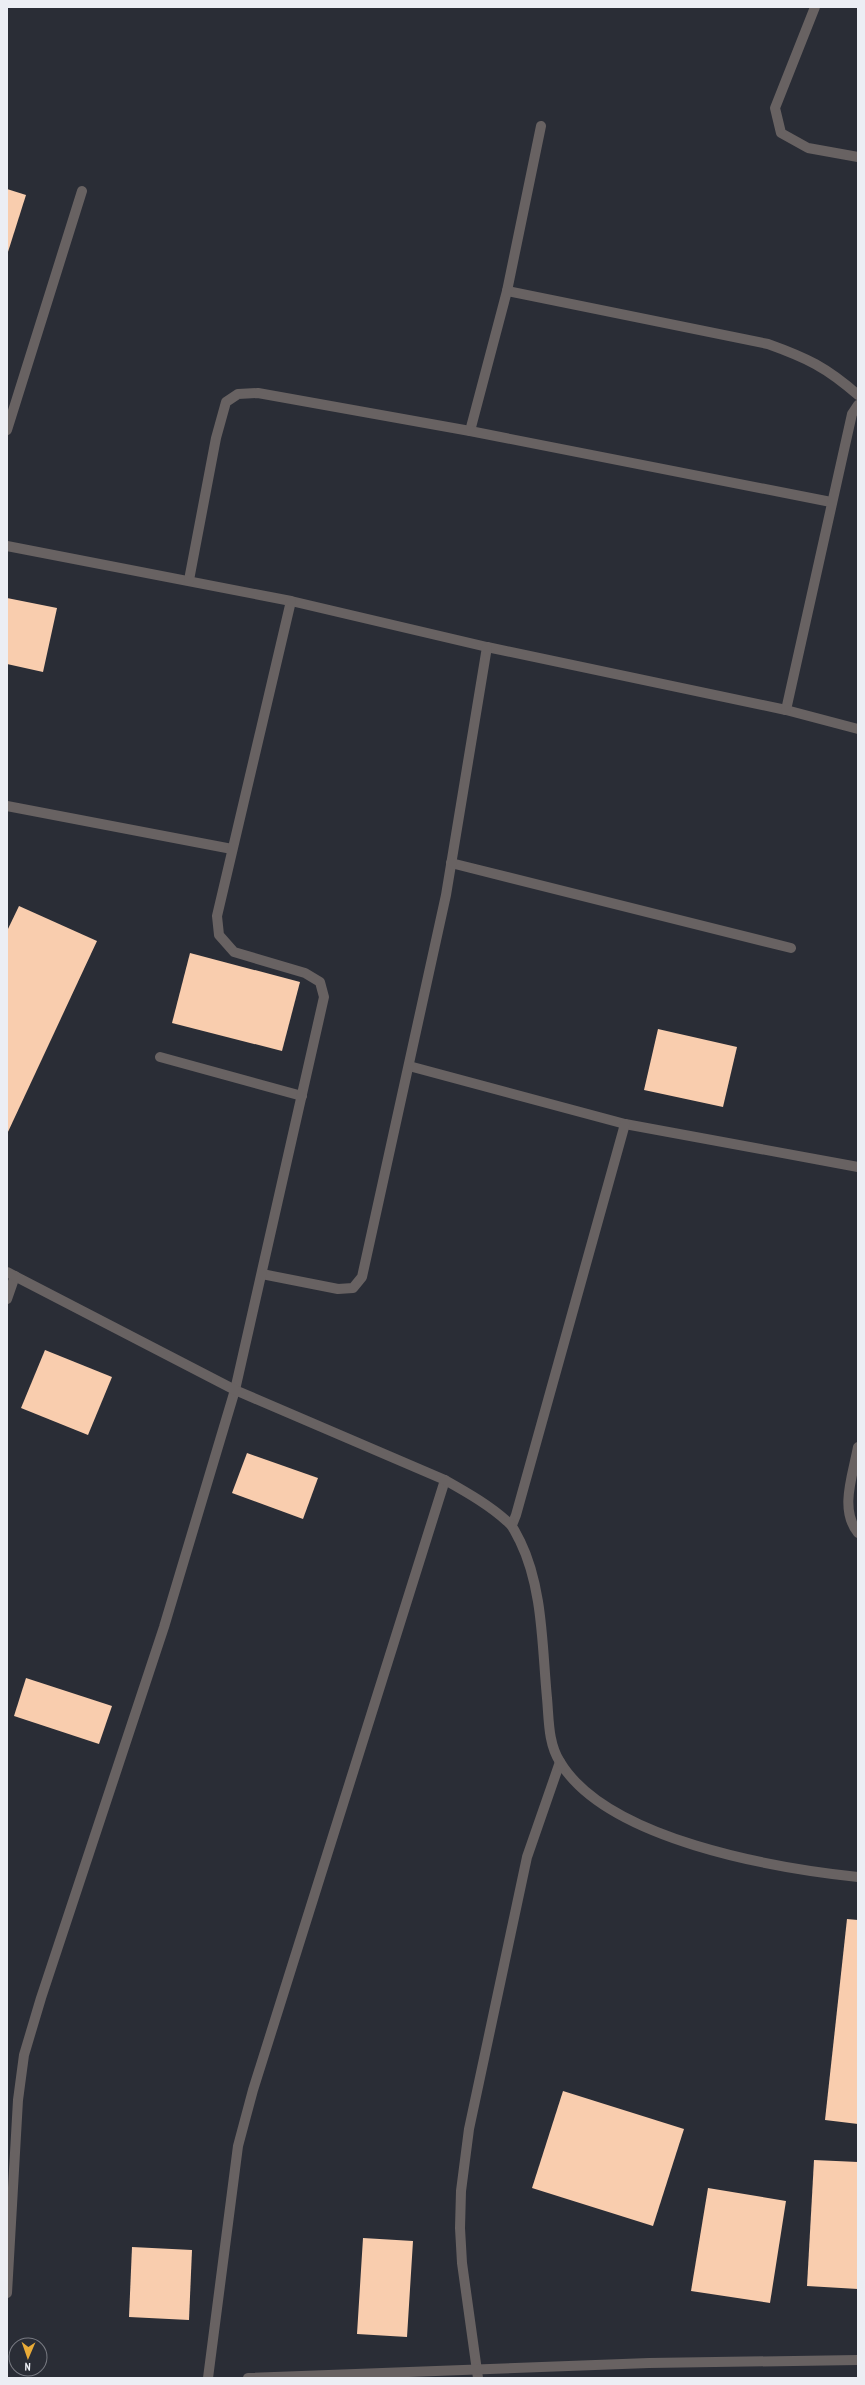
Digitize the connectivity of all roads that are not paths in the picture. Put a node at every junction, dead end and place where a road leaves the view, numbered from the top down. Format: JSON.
{"nodes":[{"id":1,"x":815,"y":7,"type":"edge"},
{"id":2,"x":541,"y":126,"type":"dead end"},
{"id":3,"x":858,"y":157,"type":"edge"},
{"id":4,"x":82,"y":191,"type":"dead end"},
{"id":5,"x":507,"y":291,"type":"junction"},
{"id":6,"x":858,"y":395,"type":"edge"},
{"id":7,"x":858,"y":405,"type":"edge"},
{"id":8,"x":7,"y":430,"type":"edge"},
{"id":9,"x":470,"y":431,"type":"junction"},
{"id":10,"x":831,"y":502,"type":"junction"},
{"id":11,"x":7,"y":546,"type":"edge"},
{"id":12,"x":189,"y":580,"type":"junction"},
{"id":13,"x":291,"y":601,"type":"junction"},
{"id":14,"x":487,"y":647,"type":"junction"},
{"id":15,"x":786,"y":710,"type":"junction"},
{"id":16,"x":858,"y":729,"type":"edge"},
{"id":17,"x":7,"y":806,"type":"edge"},
{"id":18,"x":232,"y":849,"type":"junction"},
{"id":19,"x":451,"y":863,"type":"junction"},
{"id":20,"x":791,"y":948,"type":"dead end"},
{"id":21,"x":160,"y":1057,"type":"dead end"},
{"id":22,"x":409,"y":1066,"type":"junction"},
{"id":23,"x":302,"y":1096,"type":"junction"},
{"id":24,"x":625,"y":1124,"type":"junction"},
{"id":25,"x":858,"y":1167,"type":"edge"},
{"id":26,"x":11,"y":1274,"type":"edge"},
{"id":27,"x":262,"y":1274,"type":"junction"},
{"id":28,"x":7,"y":1299,"type":"edge"},
{"id":29,"x":236,"y":1390,"type":"junction"},
{"id":30,"x":858,"y":1447,"type":"edge"},
{"id":31,"x":445,"y":1480,"type":"junction"},
{"id":32,"x":512,"y":1525,"type":"junction"},
{"id":33,"x":858,"y":1533,"type":"edge"},
{"id":34,"x":560,"y":1762,"type":"junction"},
{"id":35,"x":858,"y":1877,"type":"edge"},
{"id":36,"x":7,"y":2293,"type":"edge"},
{"id":37,"x":858,"y":2360,"type":"edge"},
{"id":38,"x":478,"y":2374,"type":"edge"},
{"id":39,"x":208,"y":2378,"type":"edge"},
{"id":40,"x":248,"y":2378,"type":"edge"}],
"edges":[{"from":1,"to":3,"type":"street"},
{"from":2,"to":5,"type":"street"},
{"from":4,"to":8,"type":"street"},
{"from":5,"to":6,"type":"street"},
{"from":5,"to":9,"type":"street"},
{"from":7,"to":10,"type":"street"},
{"from":9,"to":10,"type":"street"},
{"from":9,"to":12,"type":"street"},
{"from":10,"to":15,"type":"street"},
{"from":11,"to":12,"type":"street"},
{"from":12,"to":13,"type":"street"},
{"from":13,"to":14,"type":"street"},
{"from":13,"to":18,"type":"street"},
{"from":14,"to":15,"type":"street"},
{"from":14,"to":19,"type":"street"},
{"from":15,"to":16,"type":"street"},
{"from":17,"to":18,"type":"street"},
{"from":18,"to":23,"type":"street"},
{"from":19,"to":20,"type":"street"},
{"from":19,"to":22,"type":"street"},
{"from":21,"to":23,"type":"street"},
{"from":22,"to":24,"type":"street"},
{"from":22,"to":27,"type":"street"},
{"from":23,"to":27,"type":"street"},
{"from":24,"to":25,"type":"street"},
{"from":24,"to":32,"type":"street"},
{"from":26,"to":28,"type":"street"},
{"from":26,"to":29,"type":"street"},
{"from":27,"to":29,"type":"street"},
{"from":29,"to":31,"type":"street"},
{"from":29,"to":36,"type":"street"},
{"from":30,"to":33,"type":"street"},
{"from":31,"to":32,"type":"street"},
{"from":31,"to":39,"type":"street"},
{"from":32,"to":34,"type":"street"},
{"from":34,"to":35,"type":"street"},
{"from":34,"to":38,"type":"street"},
{"from":37,"to":38,"type":"street"},
{"from":38,"to":40,"type":"street"}]}
